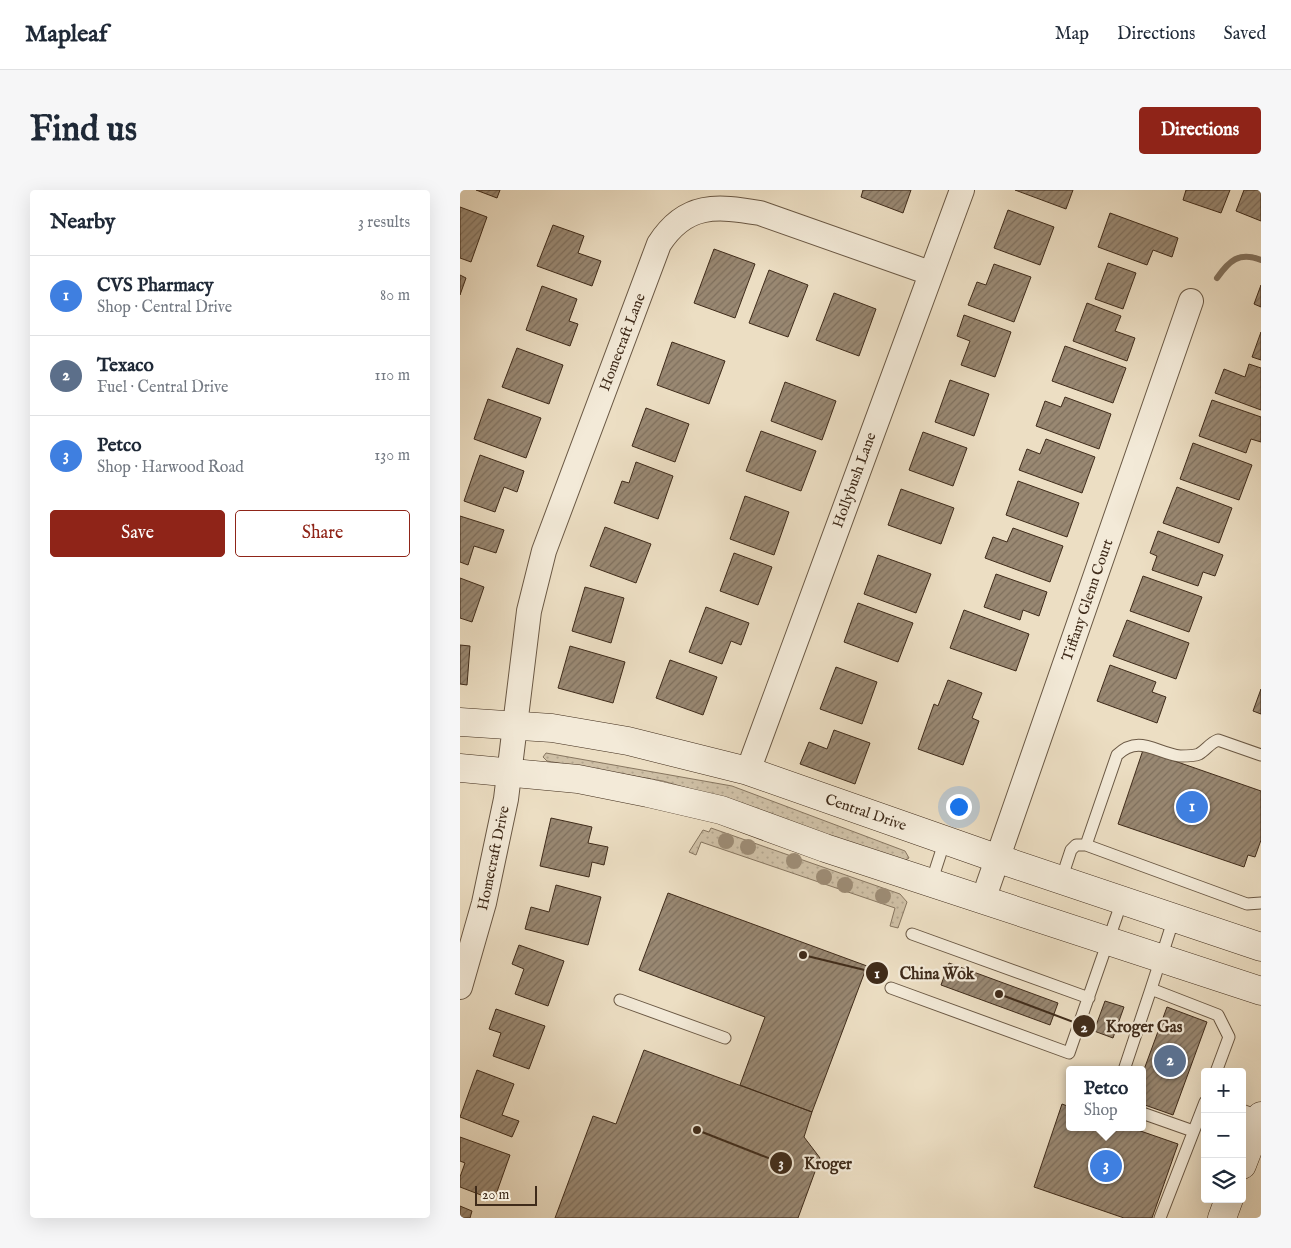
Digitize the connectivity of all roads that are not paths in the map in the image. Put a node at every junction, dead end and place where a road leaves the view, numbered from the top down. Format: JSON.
{"nodes":[{"id":1,"x":962,"y":190,"type":"edge"},
{"id":2,"x":930,"y":273,"type":"junction"},
{"id":3,"x":1192,"y":301,"type":"dead end"},
{"id":4,"x":460,"y":722,"type":"edge"},
{"id":5,"x":516,"y":726,"type":"junction"},
{"id":6,"x":1261,"y":755,"type":"edge"},
{"id":7,"x":460,"y":768,"type":"edge"},
{"id":8,"x":748,"y":771,"type":"junction"},
{"id":9,"x":509,"y":773,"type":"junction"},
{"id":10,"x":945,"y":840,"type":"junction"},
{"id":11,"x":1086,"y":845,"type":"junction"},
{"id":12,"x":996,"y":858,"type":"junction"},
{"id":13,"x":1061,"y":880,"type":"junction"},
{"id":14,"x":930,"y":883,"type":"junction"},
{"id":15,"x":982,"y":900,"type":"junction"},
{"id":16,"x":1122,"y":900,"type":"junction"},
{"id":17,"x":1261,"y":903,"type":"edge"},
{"id":18,"x":1175,"y":917,"type":"junction"},
{"id":19,"x":912,"y":934,"type":"dead end"},
{"id":20,"x":1108,"y":942,"type":"junction"},
{"id":21,"x":1261,"y":947,"type":"edge"},
{"id":22,"x":1161,"y":959,"type":"junction"},
{"id":23,"x":462,"y":978,"type":"edge"},
{"id":24,"x":891,"y":988,"type":"dead end"},
{"id":25,"x":1151,"y":989,"type":"junction"},
{"id":26,"x":1261,"y":991,"type":"edge"},
{"id":27,"x":1089,"y":998,"type":"junction"},
{"id":28,"x":620,"y":1000,"type":"dead end"},
{"id":29,"x":725,"y":1038,"type":"dead end"},
{"id":30,"x":1125,"y":1066,"type":"edge"},
{"id":31,"x":1217,"y":1068,"type":"edge"},
{"id":32,"x":1246,"y":1111,"type":"edge"},
{"id":33,"x":1201,"y":1112,"type":"edge"},
{"id":34,"x":1146,"y":1114,"type":"edge"},
{"id":35,"x":1261,"y":1116,"type":"edge"},
{"id":36,"x":1193,"y":1131,"type":"junction"},
{"id":37,"x":1245,"y":1158,"type":"edge"},
{"id":38,"x":1228,"y":1203,"type":"edge"},
{"id":39,"x":1160,"y":1218,"type":"edge"},
{"id":40,"x":1222,"y":1218,"type":"edge"}],
"edges":[{"from":1,"to":2,"type":"street","name":"Hollybush Lane"},
{"from":2,"to":5,"type":"street","name":"Homecraft Lane"},
{"from":2,"to":8,"type":"street","name":"Hollybush Lane"},
{"from":3,"to":12,"type":"street","name":"Tiffany Glenn Court"},
{"from":4,"to":5,"type":"main road","name":"Central Drive"},
{"from":5,"to":8,"type":"main road","name":"Central Drive"},
{"from":5,"to":9,"type":"street","name":"Homecraft Drive"},
{"from":6,"to":11,"type":"lane"},
{"from":7,"to":9,"type":"main road"},
{"from":8,"to":10,"type":"main road","name":"Central Drive"},
{"from":9,"to":14,"type":"main road"},
{"from":9,"to":23,"type":"street","name":"Homecraft Drive"},
{"from":10,"to":12,"type":"main road","name":"Central Drive"},
{"from":10,"to":14,"type":"lane"},
{"from":11,"to":13,"type":"lane"},
{"from":11,"to":17,"type":"lane"},
{"from":12,"to":13,"type":"main road","name":"Central Drive"},
{"from":12,"to":15,"type":"street","name":"Tiffany Glenn Court"},
{"from":13,"to":16,"type":"main road","name":"Central Drive"},
{"from":14,"to":15,"type":"main road"},
{"from":15,"to":20,"type":"main road"},
{"from":16,"to":18,"type":"main road","name":"Central Drive"},
{"from":16,"to":20,"type":"lane"},
{"from":18,"to":21,"type":"main road","name":"Central Drive"},
{"from":18,"to":22,"type":"lane"},
{"from":19,"to":27,"type":"lane"},
{"from":20,"to":22,"type":"main road"},
{"from":20,"to":27,"type":"lane"},
{"from":22,"to":25,"type":"lane"},
{"from":22,"to":26,"type":"main road"},
{"from":24,"to":27,"type":"lane"},
{"from":25,"to":30,"type":"lane"},
{"from":25,"to":31,"type":"lane"},
{"from":28,"to":29,"type":"lane"},
{"from":32,"to":35,"type":"lane"},
{"from":33,"to":36,"type":"lane"},
{"from":34,"to":36,"type":"lane"},
{"from":35,"to":37,"type":"main road"},
{"from":36,"to":39,"type":"lane"},
{"from":38,"to":40,"type":"main road"}]}
